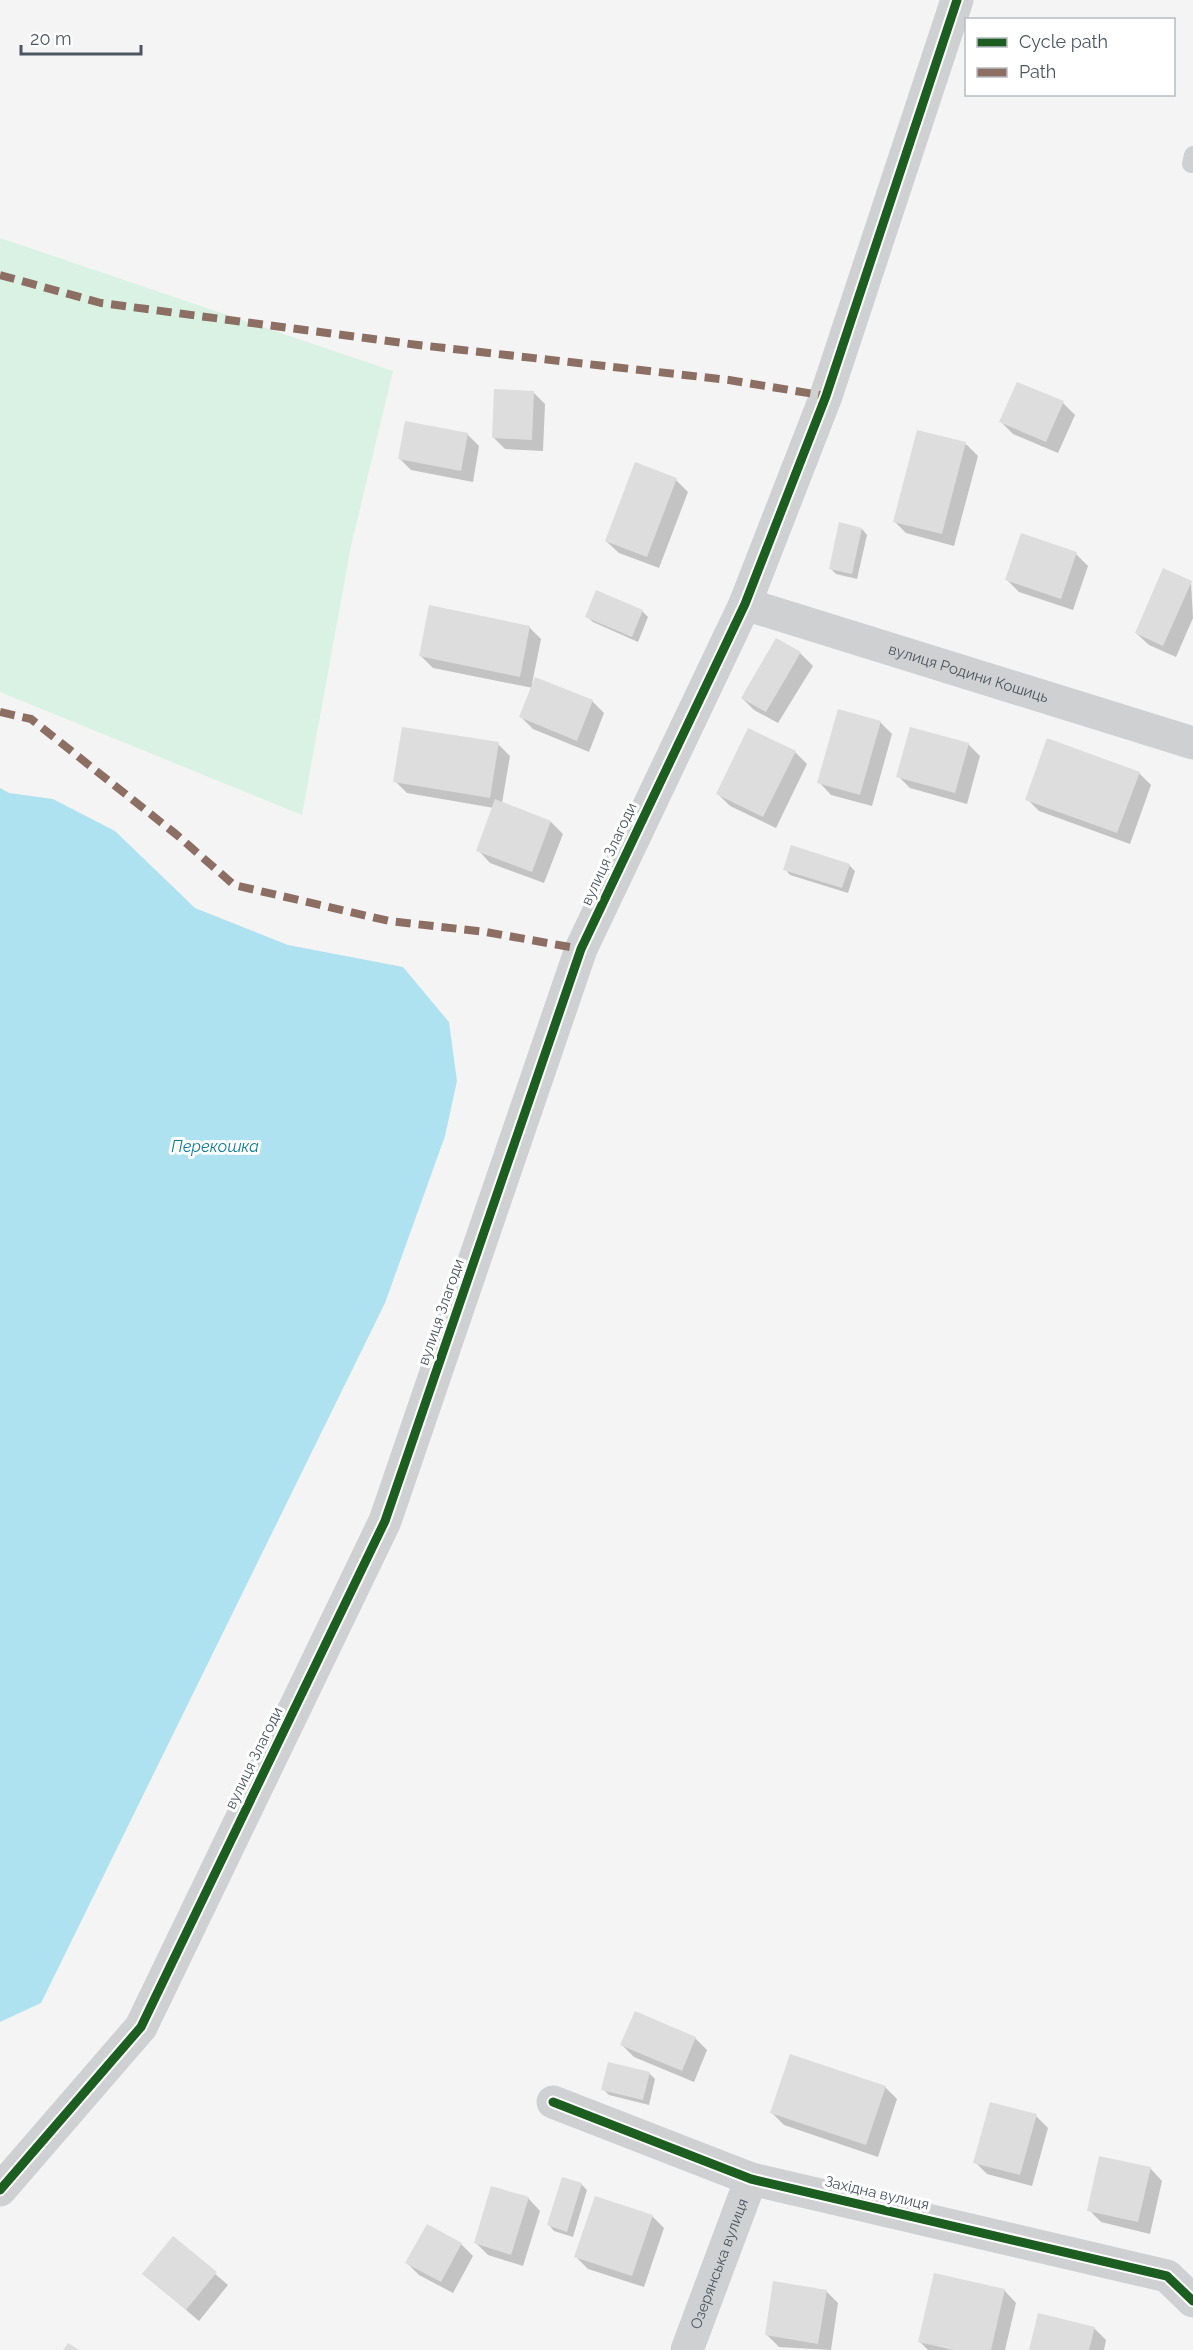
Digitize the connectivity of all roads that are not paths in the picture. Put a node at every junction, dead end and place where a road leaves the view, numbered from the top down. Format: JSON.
{"nodes":[{"id":1,"x":957,"y":0,"type":"edge"},
{"id":2,"x":745,"y":604,"type":"junction"},
{"id":3,"x":1193,"y":743,"type":"edge"},
{"id":4,"x":553,"y":2102,"type":"dead end"},
{"id":5,"x":751,"y":2179,"type":"junction"},
{"id":6,"x":0,"y":2190,"type":"edge"},
{"id":7,"x":1193,"y":2301,"type":"edge"},
{"id":8,"x":687,"y":2350,"type":"edge"}],
"edges":[{"from":1,"to":2,"type":"street","name":"вулиця Злагоди"},
{"from":2,"to":3,"type":"street","name":"вулиця Родини Кошиць"},
{"from":2,"to":6,"type":"street","name":"вулиця Злагоди"},
{"from":4,"to":5,"type":"street","name":"Західна вулиця"},
{"from":5,"to":7,"type":"street","name":"Західна вулиця"},
{"from":5,"to":8,"type":"street","name":"Озерянська вулиця"}]}
